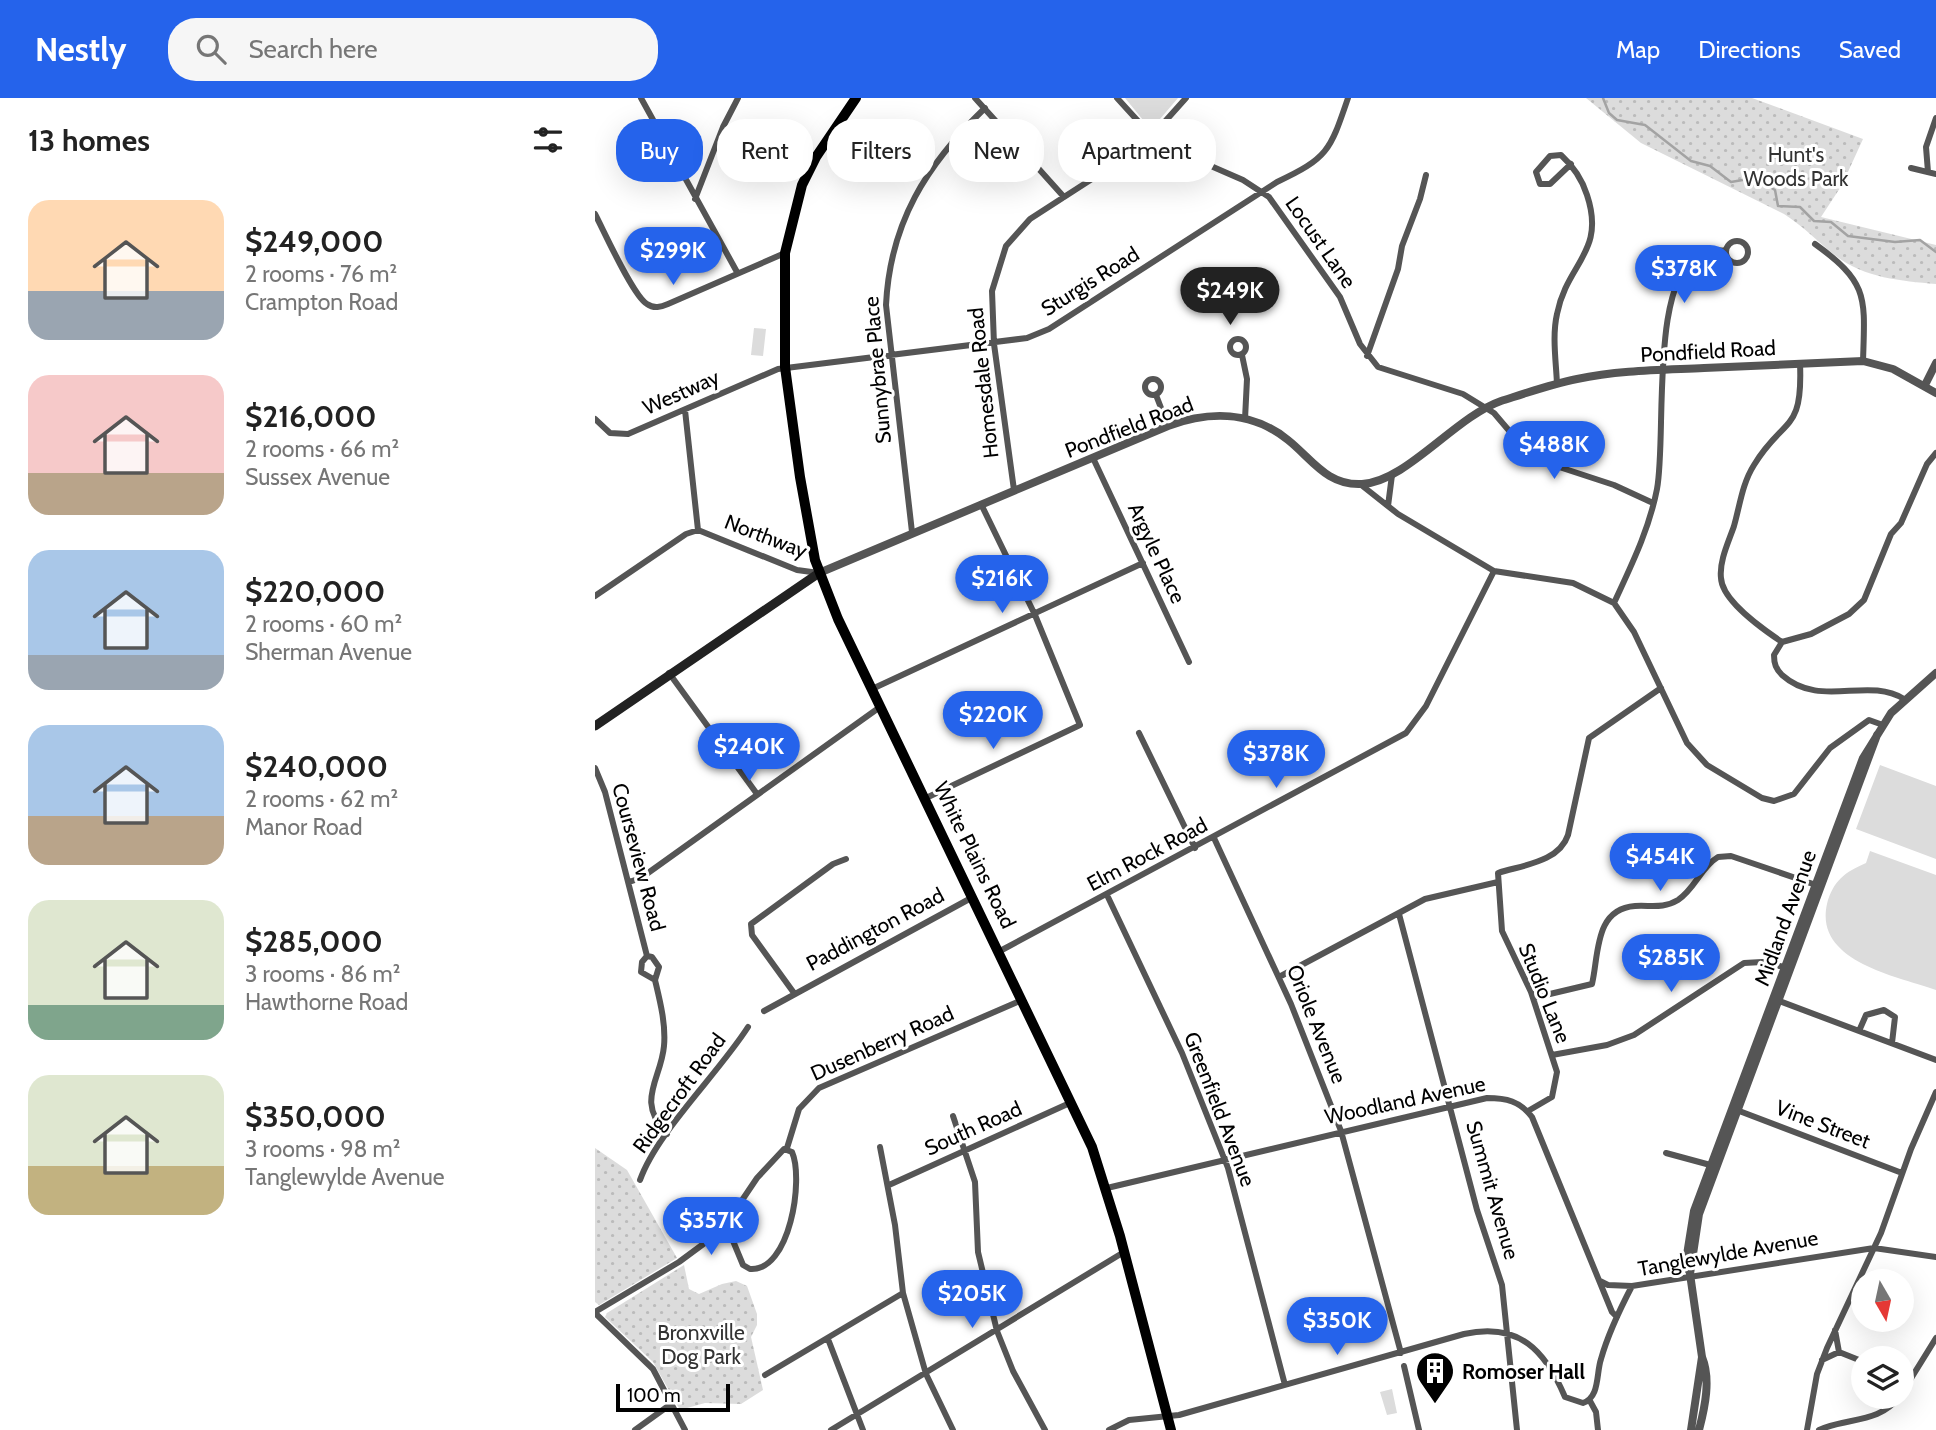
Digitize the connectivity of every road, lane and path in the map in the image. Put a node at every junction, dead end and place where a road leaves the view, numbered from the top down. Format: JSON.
{"nodes":[{"id":1,"x":641,"y":98,"type":"edge"},
{"id":2,"x":738,"y":98,"type":"edge"},
{"id":3,"x":856,"y":98,"type":"edge"},
{"id":4,"x":975,"y":98,"type":"edge"},
{"id":5,"x":1117,"y":98,"type":"edge"},
{"id":6,"x":1187,"y":98,"type":"edge"},
{"id":7,"x":1348,"y":98,"type":"edge"},
{"id":8,"x":985,"y":108,"type":"junction"},
{"id":9,"x":1936,"y":118,"type":"edge"},
{"id":10,"x":1135,"y":119,"type":"edge"},
{"id":11,"x":1168,"y":119,"type":"edge"},
{"id":12,"x":1571,"y":164,"type":"junction"},
{"id":13,"x":1911,"y":168,"type":"dead end"},
{"id":14,"x":1216,"y":169,"type":"edge"},
{"id":15,"x":1928,"y":172,"type":"junction"},
{"id":16,"x":1936,"y":174,"type":"edge"},
{"id":17,"x":1426,"y":175,"type":"dead end"},
{"id":18,"x":1086,"y":182,"type":"edge"},
{"id":19,"x":1263,"y":192,"type":"junction"},
{"id":20,"x":1064,"y":197,"type":"junction"},
{"id":21,"x":695,"y":199,"type":"junction"},
{"id":22,"x":595,"y":214,"type":"edge"},
{"id":23,"x":603,"y":230,"type":"junction"},
{"id":24,"x":595,"y":233,"type":"edge"},
{"id":25,"x":1815,"y":244,"type":"dead end"},
{"id":26,"x":1726,"y":251,"type":"dead end"},
{"id":27,"x":785,"y":253,"type":"junction"},
{"id":28,"x":737,"y":272,"type":"junction"},
{"id":29,"x":994,"y":344,"type":"junction"},
{"id":30,"x":891,"y":355,"type":"junction"},
{"id":31,"x":1241,"y":355,"type":"dead end"},
{"id":32,"x":1367,"y":356,"type":"junction"},
{"id":33,"x":1863,"y":361,"type":"junction"},
{"id":34,"x":1800,"y":363,"type":"junction"},
{"id":35,"x":1936,"y":363,"type":"edge"},
{"id":36,"x":785,"y":367,"type":"junction"},
{"id":37,"x":1663,"y":370,"type":"junction"},
{"id":38,"x":1557,"y":384,"type":"junction"},
{"id":39,"x":1925,"y":385,"type":"junction"},
{"id":40,"x":1936,"y":393,"type":"edge"},
{"id":41,"x":1156,"y":395,"type":"dead end"},
{"id":42,"x":1485,"y":407,"type":"junction"},
{"id":43,"x":685,"y":410,"type":"junction"},
{"id":44,"x":595,"y":419,"type":"edge"},
{"id":45,"x":1245,"y":419,"type":"junction"},
{"id":46,"x":1168,"y":426,"type":"junction"},
{"id":47,"x":1936,"y":453,"type":"edge"},
{"id":48,"x":1093,"y":458,"type":"junction"},
{"id":49,"x":1392,"y":475,"type":"junction"},
{"id":50,"x":1360,"y":484,"type":"junction"},
{"id":51,"x":1014,"y":490,"type":"junction"},
{"id":52,"x":1653,"y":503,"type":"junction"},
{"id":53,"x":981,"y":504,"type":"junction"},
{"id":54,"x":1388,"y":506,"type":"junction"},
{"id":55,"x":698,"y":530,"type":"junction"},
{"id":56,"x":912,"y":532,"type":"junction"},
{"id":57,"x":1143,"y":563,"type":"junction"},
{"id":58,"x":1494,"y":571,"type":"junction"},
{"id":59,"x":819,"y":573,"type":"junction"},
{"id":60,"x":595,"y":596,"type":"edge"},
{"id":61,"x":1614,"y":603,"type":"junction"},
{"id":62,"x":1035,"y":614,"type":"junction"},
{"id":63,"x":1782,"y":642,"type":"junction"},
{"id":64,"x":1189,"y":662,"type":"dead end"},
{"id":65,"x":669,"y":673,"type":"junction"},
{"id":66,"x":1936,"y":673,"type":"edge"},
{"id":67,"x":1661,"y":688,"type":"junction"},
{"id":68,"x":872,"y":689,"type":"junction"},
{"id":69,"x":1904,"y":699,"type":"junction"},
{"id":70,"x":880,"y":707,"type":"junction"},
{"id":71,"x":595,"y":726,"type":"edge"},
{"id":72,"x":1883,"y":726,"type":"junction"},
{"id":73,"x":1139,"y":733,"type":"dead end"},
{"id":74,"x":595,"y":768,"type":"edge"},
{"id":75,"x":757,"y":794,"type":"junction"},
{"id":76,"x":926,"y":798,"type":"junction"},
{"id":77,"x":1214,"y":838,"type":"junction"},
{"id":78,"x":1195,"y":848,"type":"junction"},
{"id":79,"x":846,"y":859,"type":"dead end"},
{"id":80,"x":629,"y":882,"type":"junction"},
{"id":81,"x":1498,"y":882,"type":"junction"},
{"id":82,"x":1818,"y":886,"type":"junction"},
{"id":83,"x":1107,"y":895,"type":"junction"},
{"id":84,"x":973,"y":897,"type":"junction"},
{"id":85,"x":1399,"y":914,"type":"junction"},
{"id":86,"x":1000,"y":951,"type":"junction"},
{"id":87,"x":647,"y":956,"type":"junction"},
{"id":88,"x":1787,"y":968,"type":"junction"},
{"id":89,"x":1279,"y":977,"type":"junction"},
{"id":90,"x":655,"y":980,"type":"junction"},
{"id":91,"x":794,"y":993,"type":"junction"},
{"id":92,"x":1533,"y":998,"type":"junction"},
{"id":93,"x":1776,"y":999,"type":"junction"},
{"id":94,"x":1023,"y":1000,"type":"junction"},
{"id":95,"x":764,"y":1010,"type":"dead end"},
{"id":96,"x":748,"y":1027,"type":"dead end"},
{"id":97,"x":1859,"y":1031,"type":"junction"},
{"id":98,"x":1892,"y":1043,"type":"junction"},
{"id":99,"x":1552,"y":1055,"type":"junction"},
{"id":100,"x":1936,"y":1060,"type":"edge"},
{"id":101,"x":1936,"y":1092,"type":"edge"},
{"id":102,"x":1072,"y":1102,"type":"junction"},
{"id":103,"x":1451,"y":1106,"type":"junction"},
{"id":104,"x":1735,"y":1110,"type":"junction"},
{"id":105,"x":1528,"y":1111,"type":"junction"},
{"id":106,"x":953,"y":1116,"type":"dead end"},
{"id":107,"x":1341,"y":1131,"type":"junction"},
{"id":108,"x":667,"y":1134,"type":"junction"},
{"id":109,"x":880,"y":1147,"type":"dead end"},
{"id":110,"x":787,"y":1148,"type":"junction"},
{"id":111,"x":965,"y":1151,"type":"junction"},
{"id":112,"x":1666,"y":1153,"type":"dead end"},
{"id":113,"x":1225,"y":1159,"type":"junction"},
{"id":114,"x":1713,"y":1165,"type":"junction"},
{"id":115,"x":1902,"y":1173,"type":"junction"},
{"id":116,"x":640,"y":1180,"type":"dead end"},
{"id":117,"x":888,"y":1185,"type":"junction"},
{"id":118,"x":1107,"y":1188,"type":"junction"},
{"id":119,"x":725,"y":1228,"type":"junction"},
{"id":120,"x":1874,"y":1248,"type":"junction"},
{"id":121,"x":1124,"y":1252,"type":"junction"},
{"id":122,"x":1936,"y":1257,"type":"edge"},
{"id":123,"x":1690,"y":1274,"type":"junction"},
{"id":124,"x":1600,"y":1281,"type":"junction"},
{"id":125,"x":1632,"y":1286,"type":"junction"},
{"id":126,"x":903,"y":1293,"type":"junction"},
{"id":127,"x":595,"y":1312,"type":"edge"},
{"id":128,"x":1617,"y":1317,"type":"junction"},
{"id":129,"x":1835,"y":1330,"type":"junction"},
{"id":130,"x":997,"y":1331,"type":"junction"},
{"id":131,"x":1507,"y":1334,"type":"junction"},
{"id":132,"x":1936,"y":1338,"type":"edge"},
{"id":133,"x":828,"y":1339,"type":"junction"},
{"id":134,"x":1525,"y":1342,"type":"junction"},
{"id":135,"x":1839,"y":1352,"type":"junction"},
{"id":136,"x":1401,"y":1353,"type":"junction"},
{"id":137,"x":1510,"y":1355,"type":"junction"},
{"id":138,"x":1702,"y":1357,"type":"junction"},
{"id":139,"x":1851,"y":1357,"type":"edge"},
{"id":140,"x":1822,"y":1360,"type":"junction"},
{"id":141,"x":1405,"y":1366,"type":"dead end"},
{"id":142,"x":1914,"y":1373,"type":"edge"},
{"id":143,"x":926,"y":1374,"type":"junction"},
{"id":144,"x":765,"y":1376,"type":"dead end"},
{"id":145,"x":1285,"y":1385,"type":"junction"},
{"id":146,"x":1590,"y":1401,"type":"junction"},
{"id":147,"x":671,"y":1404,"type":"junction"},
{"id":148,"x":1888,"y":1409,"type":"edge"},
{"id":149,"x":1811,"y":1413,"type":"junction"},
{"id":150,"x":856,"y":1416,"type":"junction"},
{"id":151,"x":1167,"y":1416,"type":"junction"},
{"id":152,"x":1849,"y":1426,"type":"edge"},
{"id":153,"x":1821,"y":1429,"type":"edge"},
{"id":154,"x":635,"y":1430,"type":"edge"},
{"id":155,"x":685,"y":1430,"type":"edge"},
{"id":156,"x":831,"y":1430,"type":"edge"},
{"id":157,"x":863,"y":1430,"type":"edge"},
{"id":158,"x":953,"y":1430,"type":"edge"},
{"id":159,"x":1045,"y":1430,"type":"edge"},
{"id":160,"x":1109,"y":1430,"type":"edge"},
{"id":161,"x":1171,"y":1430,"type":"edge"},
{"id":162,"x":1419,"y":1430,"type":"edge"},
{"id":163,"x":1517,"y":1430,"type":"edge"},
{"id":164,"x":1598,"y":1430,"type":"edge"},
{"id":165,"x":1691,"y":1430,"type":"edge"},
{"id":166,"x":1699,"y":1430,"type":"edge"},
{"id":167,"x":1808,"y":1430,"type":"edge"}],
"edges":[{"from":1,"to":21,"type":"street"},
{"from":2,"to":21,"type":"street"},
{"from":3,"to":27,"type":"main road","name":"White Plains Road"},
{"from":4,"to":8,"type":"street"},
{"from":5,"to":10,"type":"street","name":"Locust Lane"},
{"from":6,"to":11,"type":"street","name":"Homesdale Road"},
{"from":7,"to":19,"type":"street","name":"Sturgis Road"},
{"from":8,"to":20,"type":"street"},
{"from":8,"to":30,"type":"street","name":"Sunnybrae Place"},
{"from":9,"to":15,"type":"street"},
{"from":12,"to":12,"type":"street"},
{"from":12,"to":38,"type":"street"},
{"from":13,"to":15,"type":"street"},
{"from":14,"to":19,"type":"street","name":"Locust Lane"},
{"from":15,"to":16,"type":"street"},
{"from":17,"to":32,"type":"street"},
{"from":18,"to":20,"type":"street","name":"Homesdale Road"},
{"from":19,"to":29,"type":"street","name":"Sturgis Road"},
{"from":19,"to":32,"type":"street","name":"Locust Lane"},
{"from":20,"to":29,"type":"street","name":"Homesdale Road"},
{"from":21,"to":28,"type":"street"},
{"from":22,"to":23,"type":"street"},
{"from":23,"to":24,"type":"street"},
{"from":23,"to":28,"type":"street"},
{"from":25,"to":33,"type":"street"},
{"from":26,"to":37,"type":"street"},
{"from":27,"to":28,"type":"street"},
{"from":27,"to":36,"type":"main road","name":"White Plains Road"},
{"from":29,"to":30,"type":"street","name":"Sturgis Road"},
{"from":29,"to":51,"type":"street","name":"Homesdale Road"},
{"from":30,"to":36,"type":"street","name":"Sturgis Road"},
{"from":30,"to":56,"type":"street","name":"Sunnybrae Place"},
{"from":31,"to":45,"type":"street"},
{"from":32,"to":42,"type":"street"},
{"from":33,"to":34,"type":"street","name":"Pondfield Road"},
{"from":33,"to":39,"type":"street","name":"Pondfield Road"},
{"from":34,"to":37,"type":"street","name":"Pondfield Road"},
{"from":34,"to":63,"type":"street"},
{"from":35,"to":39,"type":"street"},
{"from":36,"to":43,"type":"street","name":"Westway"},
{"from":36,"to":59,"type":"main road","name":"White Plains Road"},
{"from":37,"to":38,"type":"street","name":"Pondfield Road"},
{"from":37,"to":52,"type":"street"},
{"from":38,"to":42,"type":"street","name":"Pondfield Road"},
{"from":39,"to":40,"type":"street","name":"Pondfield Road"},
{"from":41,"to":46,"type":"street"},
{"from":42,"to":49,"type":"street","name":"Pondfield Road"},
{"from":42,"to":52,"type":"street"},
{"from":43,"to":44,"type":"street","name":"Westway"},
{"from":43,"to":55,"type":"street"},
{"from":45,"to":46,"type":"street","name":"Pondfield Road"},
{"from":45,"to":50,"type":"street","name":"Pondfield Road"},
{"from":46,"to":48,"type":"street","name":"Pondfield Road"},
{"from":47,"to":63,"type":"street"},
{"from":48,"to":51,"type":"street","name":"Pondfield Road"},
{"from":48,"to":57,"type":"street","name":"Argyle Place"},
{"from":49,"to":50,"type":"street","name":"Pondfield Road"},
{"from":49,"to":54,"type":"street"},
{"from":50,"to":54,"type":"street"},
{"from":51,"to":53,"type":"street","name":"Pondfield Road"},
{"from":52,"to":61,"type":"street"},
{"from":53,"to":56,"type":"street","name":"Pondfield Road"},
{"from":53,"to":62,"type":"street"},
{"from":54,"to":58,"type":"street"},
{"from":55,"to":59,"type":"street","name":"Northway"},
{"from":55,"to":60,"type":"street","name":"Northway"},
{"from":56,"to":59,"type":"street","name":"Pondfield Road"},
{"from":57,"to":62,"type":"street"},
{"from":57,"to":64,"type":"street","name":"Argyle Place"},
{"from":58,"to":61,"type":"street"},
{"from":58,"to":77,"type":"street","name":"Elm Rock Road"},
{"from":59,"to":65,"type":"main road","name":"Pondfield Road"},
{"from":59,"to":68,"type":"main road","name":"White Plains Road"},
{"from":61,"to":67,"type":"street"},
{"from":62,"to":68,"type":"street"},
{"from":62,"to":76,"type":"street"},
{"from":63,"to":69,"type":"street"},
{"from":65,"to":71,"type":"main road","name":"Pondfield Road"},
{"from":65,"to":75,"type":"street"},
{"from":66,"to":69,"type":"street","name":"Midland Avenue"},
{"from":67,"to":72,"type":"street"},
{"from":67,"to":81,"type":"street","name":"Studio Lane"},
{"from":68,"to":70,"type":"main road","name":"White Plains Road"},
{"from":69,"to":72,"type":"street","name":"Midland Avenue"},
{"from":70,"to":75,"type":"street"},
{"from":70,"to":76,"type":"main road","name":"White Plains Road"},
{"from":72,"to":82,"type":"street","name":"Midland Avenue"},
{"from":73,"to":78,"type":"street"},
{"from":74,"to":80,"type":"street","name":"Courseview Road"},
{"from":75,"to":80,"type":"street"},
{"from":76,"to":84,"type":"main road","name":"White Plains Road"},
{"from":77,"to":78,"type":"street","name":"Elm Rock Road"},
{"from":77,"to":89,"type":"street","name":"Oriole Avenue"},
{"from":78,"to":83,"type":"street","name":"Elm Rock Road"},
{"from":79,"to":91,"type":"street"},
{"from":80,"to":87,"type":"street","name":"Courseview Road"},
{"from":81,"to":85,"type":"street"},
{"from":81,"to":92,"type":"street","name":"Studio Lane"},
{"from":82,"to":88,"type":"street","name":"Midland Avenue"},
{"from":82,"to":92,"type":"street"},
{"from":83,"to":86,"type":"street","name":"Elm Rock Road"},
{"from":83,"to":113,"type":"street","name":"Greenfield Avenue"},
{"from":84,"to":86,"type":"main road","name":"White Plains Road"},
{"from":84,"to":91,"type":"street","name":"Paddington Road"},
{"from":85,"to":89,"type":"street"},
{"from":85,"to":103,"type":"street","name":"Summit Avenue"},
{"from":86,"to":94,"type":"main road","name":"White Plains Road"},
{"from":87,"to":90,"type":"street","name":"Courseview Road"},
{"from":87,"to":90,"type":"street","name":"Courseview Road"},
{"from":88,"to":93,"type":"street","name":"Midland Avenue"},
{"from":88,"to":99,"type":"street"},
{"from":89,"to":107,"type":"street","name":"Oriole Avenue"},
{"from":90,"to":108,"type":"street","name":"Courseview Road"},
{"from":91,"to":95,"type":"street"},
{"from":92,"to":99,"type":"street","name":"Studio Lane"},
{"from":93,"to":97,"type":"street"},
{"from":93,"to":104,"type":"street","name":"Midland Avenue"},
{"from":94,"to":102,"type":"main road","name":"White Plains Road"},
{"from":94,"to":110,"type":"street","name":"Dusenberry Road"},
{"from":96,"to":108,"type":"street","name":"Ridgecroft Road"},
{"from":97,"to":98,"type":"street"},
{"from":97,"to":98,"type":"street"},
{"from":98,"to":100,"type":"street"},
{"from":99,"to":105,"type":"street","name":"Studio Lane"},
{"from":101,"to":115,"type":"street"},
{"from":102,"to":111,"type":"street","name":"South Road"},
{"from":102,"to":118,"type":"main road","name":"White Plains Road"},
{"from":103,"to":105,"type":"street","name":"Woodland Avenue"},
{"from":103,"to":107,"type":"street","name":"Woodland Avenue"},
{"from":103,"to":131,"type":"street","name":"Summit Avenue"},
{"from":104,"to":114,"type":"street","name":"Midland Avenue"},
{"from":104,"to":115,"type":"street","name":"Vine Street"},
{"from":105,"to":124,"type":"street"},
{"from":106,"to":111,"type":"street"},
{"from":107,"to":113,"type":"street","name":"Woodland Avenue"},
{"from":107,"to":136,"type":"street","name":"Oriole Avenue"},
{"from":108,"to":116,"type":"street","name":"Ridgecroft Road"},
{"from":109,"to":117,"type":"street"},
{"from":110,"to":119,"type":"street","name":"Dusenberry Road"},
{"from":110,"to":119,"type":"street"},
{"from":111,"to":117,"type":"street","name":"South Road"},
{"from":111,"to":130,"type":"street"},
{"from":112,"to":114,"type":"street"},
{"from":113,"to":118,"type":"street","name":"Woodland Avenue"},
{"from":113,"to":145,"type":"street","name":"Greenfield Avenue"},
{"from":114,"to":123,"type":"street","name":"Midland Avenue"},
{"from":115,"to":120,"type":"street"},
{"from":117,"to":126,"type":"street"},
{"from":118,"to":121,"type":"main road","name":"White Plains Road"},
{"from":119,"to":127,"type":"street"},
{"from":120,"to":122,"type":"street","name":"Tanglewylde Avenue"},
{"from":120,"to":123,"type":"street","name":"Tanglewylde Avenue"},
{"from":120,"to":129,"type":"street"},
{"from":121,"to":130,"type":"street"},
{"from":121,"to":151,"type":"main road","name":"White Plains Road"},
{"from":123,"to":125,"type":"street","name":"Tanglewylde Avenue"},
{"from":123,"to":138,"type":"street","name":"Midland Avenue"},
{"from":124,"to":125,"type":"street"},
{"from":124,"to":128,"type":"street"},
{"from":125,"to":128,"type":"street","name":"Tanglewylde Avenue"},
{"from":126,"to":133,"type":"street"},
{"from":126,"to":143,"type":"street"},
{"from":127,"to":147,"type":"street"},
{"from":128,"to":146,"type":"street","name":"Tanglewylde Avenue"},
{"from":129,"to":135,"type":"street"},
{"from":129,"to":140,"type":"street"},
{"from":130,"to":143,"type":"street"},
{"from":130,"to":159,"type":"street"},
{"from":131,"to":134,"type":"street"},
{"from":131,"to":136,"type":"street"},
{"from":131,"to":137,"type":"street","name":"Summit Avenue"},
{"from":132,"to":142,"type":"street"},
{"from":133,"to":144,"type":"street"},
{"from":133,"to":150,"type":"street"},
{"from":134,"to":137,"type":"street"},
{"from":134,"to":146,"type":"street"},
{"from":135,"to":139,"type":"street"},
{"from":135,"to":140,"type":"street"},
{"from":136,"to":145,"type":"street"},
{"from":137,"to":163,"type":"street","name":"Summit Avenue"},
{"from":138,"to":165,"type":"street","name":"Midland Avenue"},
{"from":138,"to":166,"type":"street","name":"Midland Avenue"},
{"from":140,"to":149,"type":"street"},
{"from":141,"to":162,"type":"street"},
{"from":143,"to":150,"type":"street"},
{"from":143,"to":158,"type":"street"},
{"from":145,"to":151,"type":"street"},
{"from":146,"to":164,"type":"street"},
{"from":147,"to":154,"type":"street"},
{"from":147,"to":155,"type":"street"},
{"from":148,"to":152,"type":"street"},
{"from":149,"to":153,"type":"street"},
{"from":149,"to":167,"type":"street"},
{"from":150,"to":156,"type":"street"},
{"from":150,"to":157,"type":"street"},
{"from":151,"to":160,"type":"street"},
{"from":151,"to":161,"type":"main road","name":"White Plains Road"},
{"from":152,"to":153,"type":"street"}]}
